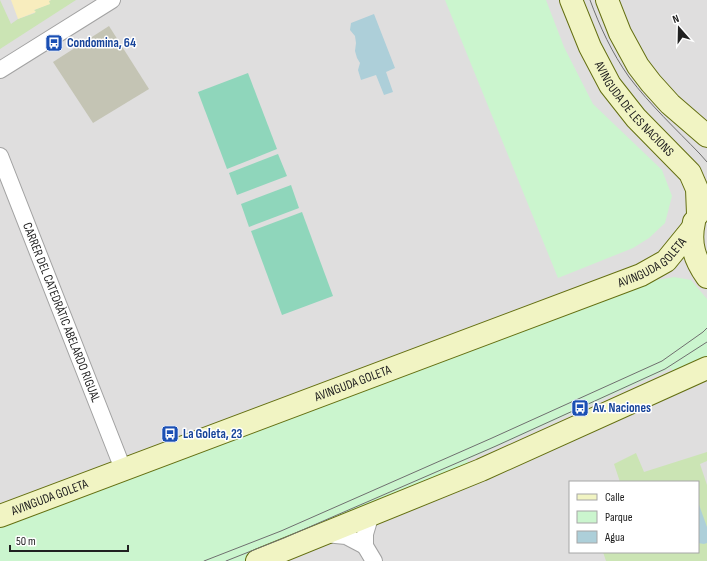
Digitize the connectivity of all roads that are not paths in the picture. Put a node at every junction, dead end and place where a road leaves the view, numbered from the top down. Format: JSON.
{"nodes":[{"id":1,"x":112,"y":0,"type":"edge"},
{"id":2,"x":571,"y":0,"type":"edge"},
{"id":3,"x":607,"y":0,"type":"edge"},
{"id":4,"x":0,"y":70,"type":"edge"},
{"id":5,"x":707,"y":136,"type":"edge"},
{"id":6,"x":0,"y":156,"type":"edge"},
{"id":7,"x":699,"y":216,"type":"edge"},
{"id":8,"x":707,"y":277,"type":"edge"},
{"id":9,"x":707,"y":368,"type":"edge"},
{"id":10,"x":123,"y":469,"type":"junction"},
{"id":11,"x":372,"y":514,"type":"junction"},
{"id":12,"x":0,"y":516,"type":"edge"},
{"id":13,"x":323,"y":534,"type":"junction"},
{"id":14,"x":365,"y":546,"type":"junction"},
{"id":15,"x":257,"y":561,"type":"edge"},
{"id":16,"x":374,"y":561,"type":"edge"}],
"edges":[{"from":1,"to":4,"type":"street"},
{"from":2,"to":7,"type":"main road","name":"AVINGUDA DE LES NACIONS"},
{"from":3,"to":5,"type":"main road","name":"AVINGUDA DE LES NACIONS"},
{"from":6,"to":10,"type":"street","name":"CARRER DEL CATEDRÀTIC ABELARDO RIGUAL"},
{"from":7,"to":8,"type":"main road","name":"AVINGUDA DE LES NACIONS"},
{"from":7,"to":10,"type":"main road","name":"AVINGUDA GOLETA"},
{"from":9,"to":11,"type":"main road"},
{"from":10,"to":12,"type":"main road","name":"AVINGUDA GOLETA"},
{"from":11,"to":13,"type":"main road"},
{"from":11,"to":14,"type":"street"},
{"from":13,"to":14,"type":"street"},
{"from":13,"to":15,"type":"main road"},
{"from":14,"to":16,"type":"street"}]}
